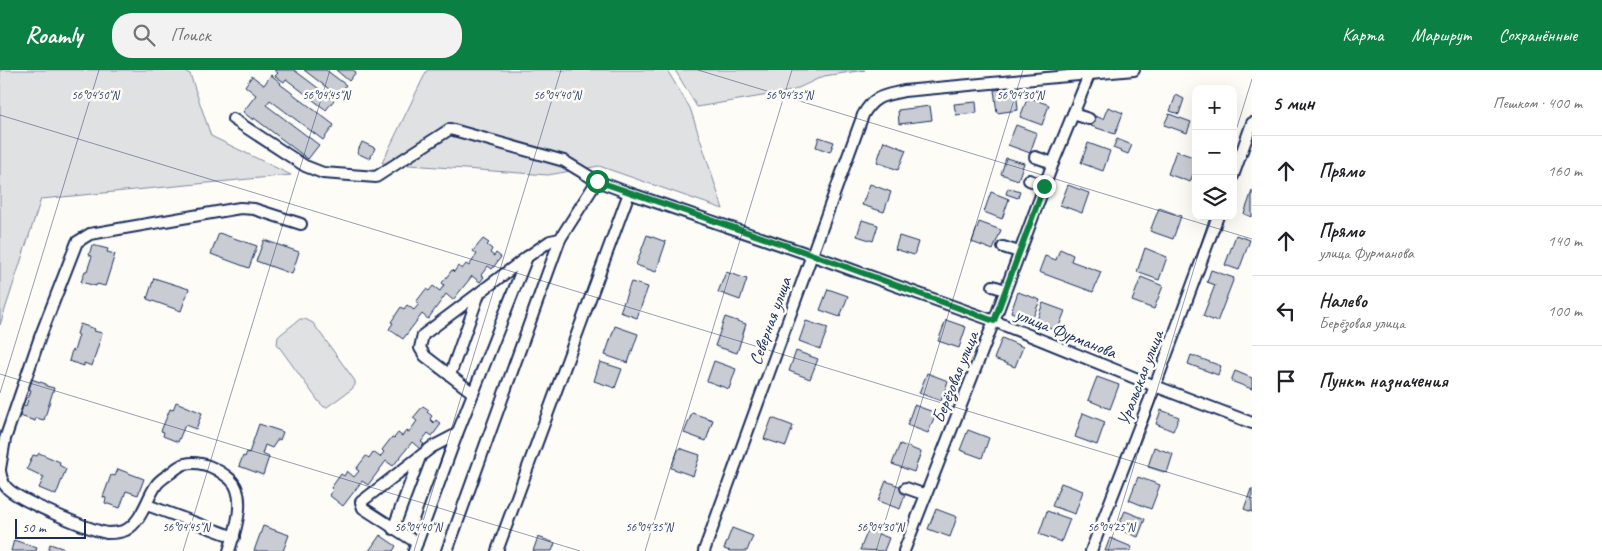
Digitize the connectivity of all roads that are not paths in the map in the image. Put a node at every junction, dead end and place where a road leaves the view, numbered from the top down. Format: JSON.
{"nodes":[{"id":1,"x":1134,"y":70,"type":"edge"},
{"id":2,"x":1089,"y":75,"type":"junction"},
{"id":3,"x":1073,"y":114,"type":"junction"},
{"id":4,"x":233,"y":119,"type":"dead end"},
{"id":5,"x":1089,"y":119,"type":"dead end"},
{"id":6,"x":1252,"y":123,"type":"edge"},
{"id":7,"x":1237,"y":151,"type":"edge"},
{"id":8,"x":1035,"y":157,"type":"dead end"},
{"id":9,"x":1053,"y":163,"type":"junction"},
{"id":10,"x":1029,"y":180,"type":"dead end"},
{"id":11,"x":597,"y":181,"type":"junction"},
{"id":12,"x":1044,"y":186,"type":"junction"},
{"id":13,"x":629,"y":193,"type":"junction"},
{"id":14,"x":1217,"y":220,"type":"edge"},
{"id":15,"x":302,"y":224,"type":"dead end"},
{"id":16,"x":560,"y":240,"type":"junction"},
{"id":17,"x":1003,"y":247,"type":"dead end"},
{"id":18,"x":1019,"y":252,"type":"junction"},
{"id":19,"x":811,"y":254,"type":"junction"},
{"id":20,"x":527,"y":257,"type":"junction"},
{"id":21,"x":993,"y":286,"type":"dead end"},
{"id":22,"x":1005,"y":290,"type":"junction"},
{"id":23,"x":480,"y":293,"type":"junction"},
{"id":24,"x":994,"y":321,"type":"junction"},
{"id":25,"x":450,"y":375,"type":"junction"},
{"id":26,"x":1155,"y":386,"type":"junction"},
{"id":27,"x":473,"y":393,"type":"junction"},
{"id":28,"x":1252,"y":423,"type":"edge"},
{"id":29,"x":457,"y":434,"type":"junction"},
{"id":30,"x":420,"y":457,"type":"junction"},
{"id":31,"x":0,"y":470,"type":"edge"},
{"id":32,"x":906,"y":488,"type":"dead end"},
{"id":33,"x":926,"y":495,"type":"junction"},
{"id":34,"x":147,"y":504,"type":"junction"},
{"id":35,"x":394,"y":529,"type":"junction"},
{"id":36,"x":234,"y":536,"type":"junction"},
{"id":37,"x":415,"y":547,"type":"edge"},
{"id":38,"x":229,"y":551,"type":"edge"},
{"id":39,"x":447,"y":551,"type":"edge"},
{"id":40,"x":497,"y":551,"type":"edge"},
{"id":41,"x":704,"y":551,"type":"edge"},
{"id":42,"x":904,"y":551,"type":"edge"},
{"id":43,"x":1091,"y":551,"type":"edge"}],
"edges":[{"from":1,"to":2,"type":"street"},
{"from":2,"to":3,"type":"street","name":"Берёзовая улица"},
{"from":2,"to":19,"type":"street","name":"Северная улица"},
{"from":3,"to":5,"type":"street"},
{"from":3,"to":9,"type":"street","name":"Берёзовая улица"},
{"from":4,"to":11,"type":"street","name":"улица Фурманова"},
{"from":6,"to":7,"type":"street"},
{"from":8,"to":9,"type":"street"},
{"from":9,"to":12,"type":"street","name":"Берёзовая улица"},
{"from":10,"to":12,"type":"street"},
{"from":11,"to":13,"type":"street","name":"улица Фурманова"},
{"from":11,"to":16,"type":"street"},
{"from":12,"to":18,"type":"street","name":"Берёзовая улица"},
{"from":13,"to":19,"type":"street","name":"улица Фурманова"},
{"from":13,"to":40,"type":"street"},
{"from":14,"to":26,"type":"street","name":"Уральская улица"},
{"from":15,"to":31,"type":"street"},
{"from":16,"to":20,"type":"street"},
{"from":16,"to":39,"type":"street"},
{"from":17,"to":18,"type":"street"},
{"from":18,"to":22,"type":"street","name":"Берёзовая улица"},
{"from":19,"to":24,"type":"street","name":"улица Фурманова"},
{"from":19,"to":41,"type":"street","name":"Северная улица"},
{"from":20,"to":23,"type":"street"},
{"from":20,"to":27,"type":"street"},
{"from":21,"to":22,"type":"street"},
{"from":22,"to":24,"type":"street","name":"Берёзовая улица"},
{"from":23,"to":25,"type":"street"},
{"from":23,"to":25,"type":"street"},
{"from":24,"to":26,"type":"street","name":"улица Фурманова"},
{"from":24,"to":33,"type":"street","name":"Берёзовая улица"},
{"from":25,"to":27,"type":"street"},
{"from":26,"to":28,"type":"street","name":"улица Фурманова"},
{"from":26,"to":43,"type":"street","name":"Уральская улица"},
{"from":27,"to":29,"type":"street"},
{"from":29,"to":30,"type":"street"},
{"from":29,"to":37,"type":"street"},
{"from":30,"to":35,"type":"street"},
{"from":30,"to":35,"type":"street"},
{"from":31,"to":34,"type":"street"},
{"from":32,"to":33,"type":"street"},
{"from":33,"to":42,"type":"street","name":"Берёзовая улица"},
{"from":34,"to":36,"type":"street"},
{"from":34,"to":36,"type":"street"},
{"from":35,"to":37,"type":"street"},
{"from":36,"to":38,"type":"street"}]}
